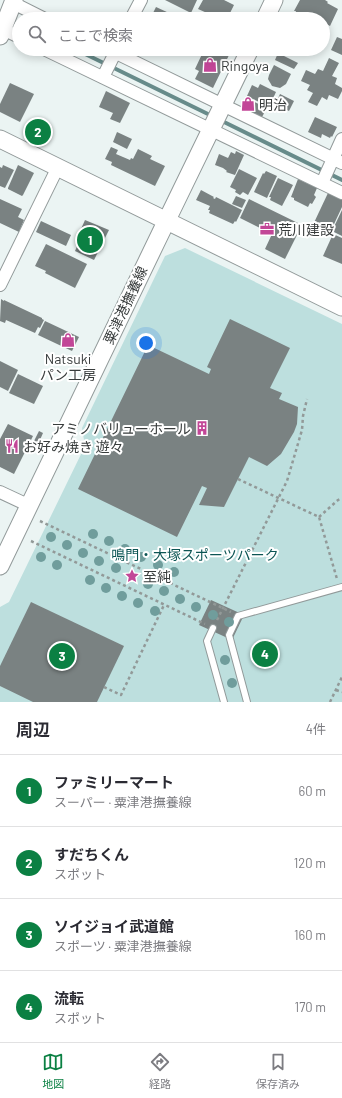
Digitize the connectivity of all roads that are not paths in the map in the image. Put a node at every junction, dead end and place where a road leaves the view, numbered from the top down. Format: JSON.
{"nodes":[{"id":1,"x":141,"y":0,"type":"edge"},
{"id":2,"x":274,"y":0,"type":"edge"},
{"id":3,"x":13,"y":3,"type":"edge"},
{"id":4,"x":31,"y":12,"type":"edge"},
{"id":5,"x":135,"y":12,"type":"edge"},
{"id":6,"x":268,"y":12,"type":"edge"},
{"id":7,"x":2,"y":30,"type":"edge"},
{"id":8,"x":12,"y":34,"type":"edge"},
{"id":9,"x":59,"y":56,"type":"edge"},
{"id":10,"x":111,"y":56,"type":"edge"},
{"id":11,"x":123,"y":56,"type":"edge"},
{"id":12,"x":247,"y":56,"type":"edge"},
{"id":13,"x":103,"y":76,"type":"junction"},
{"id":14,"x":222,"y":107,"type":"junction"},
{"id":15,"x":211,"y":129,"type":"junction"},
{"id":16,"x":0,"y":139,"type":"edge"},
{"id":17,"x":342,"y":139,"type":"edge"},
{"id":18,"x":335,"y":161,"type":"edge"},
{"id":19,"x":58,"y":167,"type":"junction"},
{"id":20,"x":322,"y":182,"type":"junction"},
{"id":21,"x":342,"y":193,"type":"edge"},
{"id":22,"x":166,"y":220,"type":"junction"},
{"id":23,"x":0,"y":285,"type":"edge"},
{"id":24,"x":342,"y":307,"type":"edge"},
{"id":25,"x":0,"y":492,"type":"edge"},
{"id":26,"x":30,"y":506,"type":"junction"},
{"id":27,"x":0,"y":566,"type":"edge"},
{"id":28,"x":341,"y":588,"type":"edge"},
{"id":29,"x":214,"y":628,"type":"road end"},
{"id":30,"x":224,"y":702,"type":"edge"},
{"id":31,"x":247,"y":702,"type":"edge"}],
"edges":[{"from":1,"to":5,"type":"street"},
{"from":2,"to":6,"type":"main road"},
{"from":3,"to":4,"type":"street"},
{"from":3,"to":7,"type":"main road"},
{"from":7,"to":8,"type":"street"},
{"from":9,"to":13,"type":"street"},
{"from":10,"to":13,"type":"street"},
{"from":11,"to":14,"type":"street"},
{"from":12,"to":14,"type":"main road","name":"粟津港撫養線"},
{"from":13,"to":15,"type":"street"},
{"from":14,"to":15,"type":"main road","name":"粟津港撫養線"},
{"from":14,"to":18,"type":"street"},
{"from":15,"to":20,"type":"street"},
{"from":15,"to":22,"type":"main road","name":"粟津港撫養線"},
{"from":16,"to":19,"type":"main road"},
{"from":17,"to":18,"type":"street"},
{"from":18,"to":20,"type":"street"},
{"from":19,"to":22,"type":"main road"},
{"from":19,"to":23,"type":"street"},
{"from":20,"to":21,"type":"street"},
{"from":22,"to":24,"type":"main road"},
{"from":22,"to":26,"type":"main road","name":"粟津港撫養線"},
{"from":25,"to":26,"type":"street"},
{"from":26,"to":27,"type":"main road","name":"粟津港撫養線"},
{"from":28,"to":31,"type":"lane"},
{"from":29,"to":30,"type":"lane"}]}
